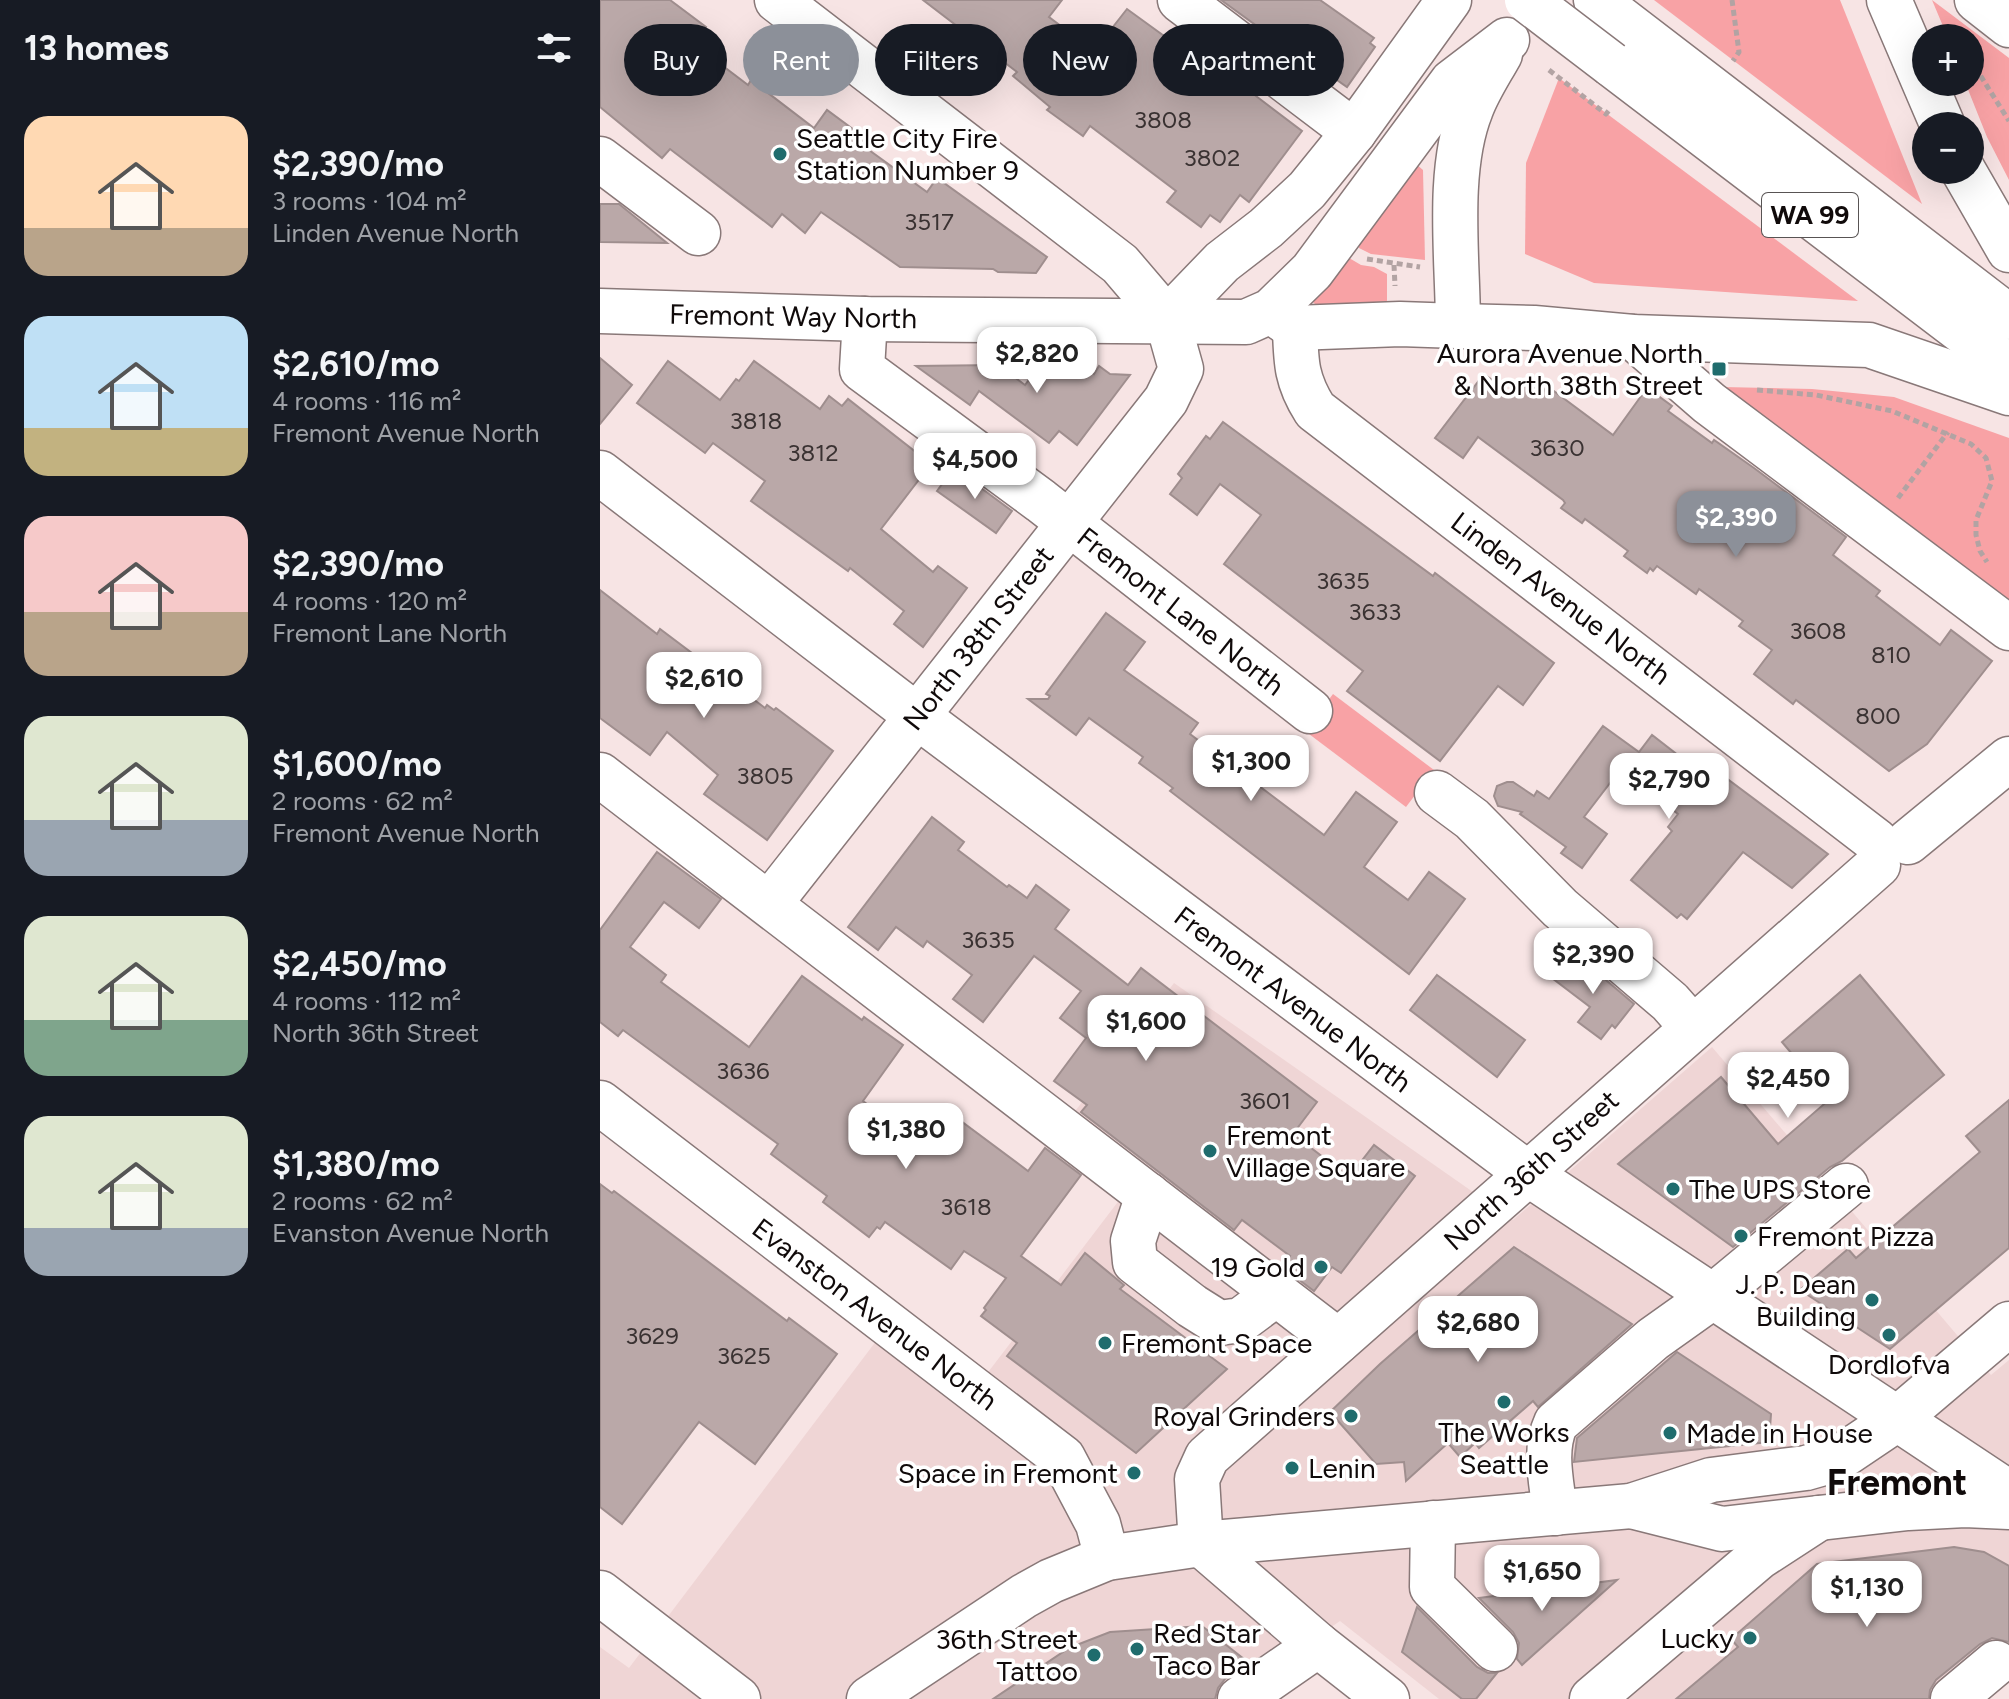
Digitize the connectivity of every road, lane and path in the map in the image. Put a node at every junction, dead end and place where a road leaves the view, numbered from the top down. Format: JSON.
{"nodes":[{"id":1,"x":777,"y":0,"type":"edge"},
{"id":2,"x":1180,"y":0,"type":"edge"},
{"id":3,"x":1449,"y":0,"type":"edge"},
{"id":4,"x":1527,"y":0,"type":"edge"},
{"id":5,"x":1596,"y":0,"type":"edge"},
{"id":6,"x":1732,"y":0,"type":"edge"},
{"id":7,"x":1889,"y":0,"type":"edge"},
{"id":8,"x":1977,"y":0,"type":"edge"},
{"id":9,"x":2009,"y":25,"type":"edge"},
{"id":10,"x":1624,"y":47,"type":"junction"},
{"id":11,"x":1739,"y":52,"type":"dead end"},
{"id":12,"x":1549,"y":70,"type":"dead end"},
{"id":13,"x":1984,"y":81,"type":"edge"},
{"id":14,"x":1937,"y":112,"type":"edge"},
{"id":15,"x":1606,"y":114,"type":"dead end"},
{"id":16,"x":2009,"y":121,"type":"edge"},
{"id":17,"x":1354,"y":132,"type":"junction"},
{"id":18,"x":600,"y":159,"type":"edge"},
{"id":19,"x":1971,"y":184,"type":"edge"},
{"id":20,"x":698,"y":233,"type":"dead end"},
{"id":21,"x":2009,"y":250,"type":"edge"},
{"id":22,"x":1358,"y":252,"type":"dead end"},
{"id":23,"x":1425,"y":267,"type":"dead end"},
{"id":24,"x":600,"y":311,"type":"edge"},
{"id":25,"x":2009,"y":317,"type":"edge"},
{"id":26,"x":865,"y":319,"type":"junction"},
{"id":27,"x":1167,"y":319,"type":"junction"},
{"id":28,"x":1283,"y":319,"type":"junction"},
{"id":29,"x":1458,"y":326,"type":"junction"},
{"id":30,"x":1633,"y":337,"type":"junction"},
{"id":31,"x":2009,"y":367,"type":"edge"},
{"id":32,"x":1756,"y":390,"type":"dead end"},
{"id":33,"x":2009,"y":393,"type":"edge"},
{"id":34,"x":1948,"y":432,"type":"junction"},
{"id":35,"x":600,"y":473,"type":"edge"},
{"id":36,"x":1887,"y":490,"type":"dead end"},
{"id":37,"x":1068,"y":522,"type":"junction"},
{"id":38,"x":1991,"y":569,"type":"dead end"},
{"id":39,"x":2009,"y":628,"type":"edge"},
{"id":40,"x":1310,"y":711,"type":"dead end"},
{"id":41,"x":917,"y":716,"type":"junction"},
{"id":42,"x":2009,"y":759,"type":"edge"},
{"id":43,"x":600,"y":775,"type":"edge"},
{"id":44,"x":1437,"y":793,"type":"dead end"},
{"id":45,"x":1887,"y":849,"type":"junction"},
{"id":46,"x":770,"y":903,"type":"junction"},
{"id":47,"x":1692,"y":1027,"type":"junction"},
{"id":48,"x":600,"y":1103,"type":"edge"},
{"id":49,"x":1527,"y":1173,"type":"junction"},
{"id":50,"x":1846,"y":1186,"type":"dead end"},
{"id":51,"x":1148,"y":1195,"type":"junction"},
{"id":52,"x":1276,"y":1294,"type":"junction"},
{"id":53,"x":1712,"y":1297,"type":"junction"},
{"id":54,"x":2009,"y":1324,"type":"edge"},
{"id":55,"x":1338,"y":1341,"type":"junction"},
{"id":56,"x":1897,"y":1419,"type":"junction"},
{"id":57,"x":2009,"y":1493,"type":"edge"},
{"id":58,"x":1631,"y":1506,"type":"junction"},
{"id":59,"x":2009,"y":1507,"type":"edge"},
{"id":60,"x":1555,"y":1513,"type":"junction"},
{"id":61,"x":1819,"y":1518,"type":"junction"},
{"id":62,"x":1433,"y":1523,"type":"junction"},
{"id":63,"x":1201,"y":1544,"type":"junction"},
{"id":64,"x":1107,"y":1558,"type":"junction"},
{"id":65,"x":600,"y":1593,"type":"edge"},
{"id":66,"x":1318,"y":1645,"type":"junction"},
{"id":67,"x":1495,"y":1649,"type":"dead end"},
{"id":68,"x":1996,"y":1663,"type":"dead end"},
{"id":69,"x":738,"y":1699,"type":"edge"},
{"id":70,"x":869,"y":1699,"type":"edge"},
{"id":71,"x":1240,"y":1699,"type":"edge"},
{"id":72,"x":1387,"y":1699,"type":"edge"},
{"id":73,"x":1592,"y":1699,"type":"edge"},
{"id":74,"x":1953,"y":1699,"type":"edge"}],
"edges":[{"from":1,"to":27,"type":"main road"},
{"from":2,"to":17,"type":"main road"},
{"from":3,"to":17,"type":"main road"},
{"from":4,"to":10,"type":"main road","number":"WA 99","bridge":true},
{"from":5,"to":10,"type":"main road","number":"WA 99"},
{"from":6,"to":11,"type":"path"},
{"from":7,"to":14,"type":"main road"},
{"from":8,"to":9,"type":"main road"},
{"from":10,"to":25,"type":"main road","number":"WA 99"},
{"from":10,"to":31,"type":"main road","number":"WA 99"},
{"from":12,"to":15,"type":"path"},
{"from":13,"to":16,"type":"path"},
{"from":17,"to":27,"type":"main road"},
{"from":18,"to":20,"type":"main road"},
{"from":19,"to":21,"type":"main road"},
{"from":22,"to":23,"type":"path"},
{"from":24,"to":26,"type":"main road","name":"Fremont Way North"},
{"from":26,"to":27,"type":"main road","name":"Fremont Way North"},
{"from":26,"to":37,"type":"main road","name":"Fremont Lane North"},
{"from":27,"to":28,"type":"main road","name":"Fremont Way North"},
{"from":27,"to":37,"type":"main road","name":"North 38th Street"},
{"from":28,"to":29,"type":"main road","name":"Fremont Way North"},
{"from":28,"to":29,"type":"main road"},
{"from":28,"to":45,"type":"main road","name":"Linden Avenue North"},
{"from":29,"to":30,"type":"main road","name":"Fremont Way North"},
{"from":30,"to":33,"type":"main road","name":"Fremont Way North"},
{"from":30,"to":39,"type":"main road"},
{"from":32,"to":34,"type":"path"},
{"from":34,"to":36,"type":"path"},
{"from":34,"to":38,"type":"path"},
{"from":35,"to":41,"type":"main road","name":"Fremont Avenue North"},
{"from":37,"to":40,"type":"main road","name":"Fremont Lane North"},
{"from":37,"to":41,"type":"main road","name":"North 38th Street"},
{"from":41,"to":46,"type":"main road","name":"North 38th Street"},
{"from":41,"to":49,"type":"main road","name":"Fremont Avenue North"},
{"from":42,"to":45,"type":"main road","name":"North 36th Street"},
{"from":43,"to":46,"type":"main road"},
{"from":44,"to":47,"type":"main road"},
{"from":45,"to":47,"type":"main road","name":"North 36th Street"},
{"from":46,"to":51,"type":"main road"},
{"from":47,"to":49,"type":"main road","name":"North 36th Street"},
{"from":48,"to":64,"type":"main road","name":"Evanston Avenue North"},
{"from":49,"to":53,"type":"main road","name":"Fremont Avenue North"},
{"from":49,"to":55,"type":"main road","name":"North 36th Street"},
{"from":50,"to":53,"type":"main road"},
{"from":51,"to":52,"type":"main road"},
{"from":51,"to":52,"type":"main road"},
{"from":52,"to":55,"type":"main road"},
{"from":53,"to":56,"type":"main road","name":"Fremont Avenue North"},
{"from":53,"to":60,"type":"main road"},
{"from":54,"to":56,"type":"main road"},
{"from":55,"to":63,"type":"main road","name":"North 36th Street"},
{"from":56,"to":57,"type":"main road","name":"Fremont Avenue North"},
{"from":56,"to":58,"type":"main road"},
{"from":58,"to":60,"type":"main road"},
{"from":58,"to":61,"type":"main road"},
{"from":59,"to":61,"type":"main road"},
{"from":60,"to":62,"type":"main road"},
{"from":61,"to":73,"type":"main road"},
{"from":62,"to":63,"type":"main road"},
{"from":62,"to":67,"type":"main road"},
{"from":63,"to":64,"type":"main road"},
{"from":63,"to":66,"type":"main road"},
{"from":64,"to":70,"type":"main road"},
{"from":65,"to":69,"type":"main road"},
{"from":66,"to":71,"type":"main road"},
{"from":66,"to":72,"type":"main road"},
{"from":68,"to":74,"type":"main road"}]}
